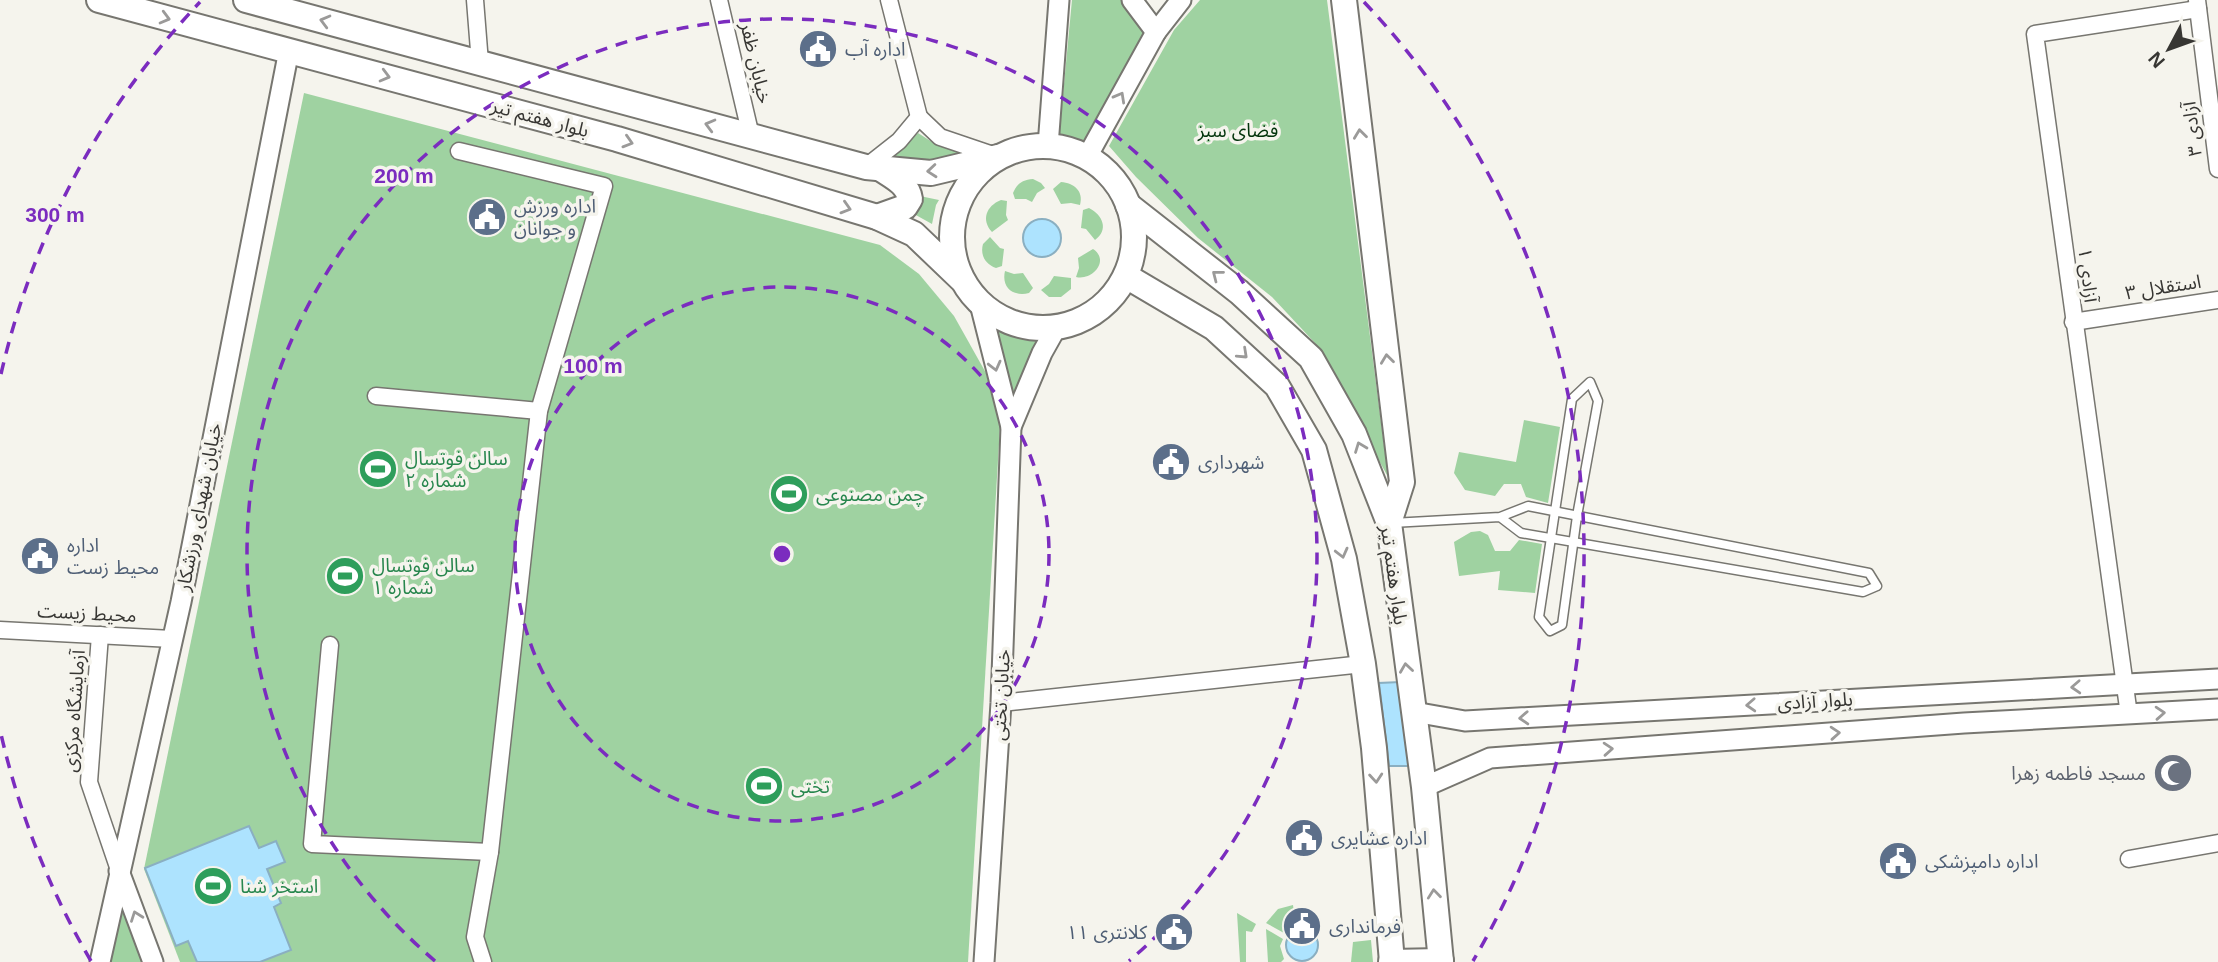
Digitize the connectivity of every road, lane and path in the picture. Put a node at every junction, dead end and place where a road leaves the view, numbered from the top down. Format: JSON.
{"nodes":[{"id":1,"x":99,"y":0,"type":"edge"},
{"id":2,"x":246,"y":0,"type":"edge"},
{"id":3,"x":475,"y":0,"type":"edge"},
{"id":4,"x":719,"y":0,"type":"edge"},
{"id":5,"x":889,"y":0,"type":"edge"},
{"id":6,"x":1059,"y":0,"type":"edge"},
{"id":7,"x":1132,"y":0,"type":"edge"},
{"id":8,"x":1181,"y":0,"type":"edge"},
{"id":9,"x":1344,"y":0,"type":"edge"},
{"id":10,"x":2197,"y":5,"type":"edge"},
{"id":11,"x":1156,"y":32,"type":"junction"},
{"id":12,"x":2210,"y":38,"type":"edge"},
{"id":13,"x":289,"y":50,"type":"junction"},
{"id":14,"x":480,"y":63,"type":"junction"},
{"id":15,"x":919,"y":117,"type":"junction"},
{"id":16,"x":751,"y":136,"type":"junction"},
{"id":17,"x":1048,"y":146,"type":"junction"},
{"id":18,"x":459,"y":151,"type":"dead end"},
{"id":19,"x":998,"y":157,"type":"junction"},
{"id":20,"x":1087,"y":157,"type":"junction"},
{"id":21,"x":873,"y":168,"type":"junction"},
{"id":22,"x":2218,"y":169,"type":"edge"},
{"id":23,"x":1128,"y":205,"type":"junction"},
{"id":24,"x":877,"y":217,"type":"junction"},
{"id":25,"x":1126,"y":276,"type":"junction"},
{"id":26,"x":961,"y":279,"type":"junction"},
{"id":27,"x":2218,"y":300,"type":"edge"},
{"id":28,"x":980,"y":304,"type":"junction"},
{"id":29,"x":2073,"y":322,"type":"junction"},
{"id":30,"x":1056,"y":328,"type":"junction"},
{"id":31,"x":376,"y":396,"type":"dead end"},
{"id":32,"x":539,"y":411,"type":"junction"},
{"id":33,"x":1011,"y":428,"type":"junction"},
{"id":34,"x":1555,"y":511,"type":"junction"},
{"id":35,"x":1577,"y":516,"type":"junction"},
{"id":36,"x":1500,"y":517,"type":"junction"},
{"id":37,"x":1389,"y":523,"type":"junction"},
{"id":38,"x":1551,"y":538,"type":"junction"},
{"id":39,"x":1573,"y":542,"type":"junction"},
{"id":40,"x":0,"y":630,"type":"edge"},
{"id":41,"x":100,"y":635,"type":"junction"},
{"id":42,"x":172,"y":639,"type":"junction"},
{"id":43,"x":330,"y":645,"type":"dead end"},
{"id":44,"x":1363,"y":664,"type":"junction"},
{"id":45,"x":2218,"y":679,"type":"edge"},
{"id":46,"x":2123,"y":684,"type":"junction"},
{"id":47,"x":1001,"y":703,"type":"junction"},
{"id":48,"x":2218,"y":709,"type":"edge"},
{"id":49,"x":1413,"y":712,"type":"junction"},
{"id":50,"x":2129,"y":715,"type":"junction"},
{"id":51,"x":1424,"y":787,"type":"junction"},
{"id":52,"x":2218,"y":843,"type":"edge"},
{"id":53,"x":490,"y":852,"type":"junction"},
{"id":54,"x":2129,"y":859,"type":"dead end"},
{"id":55,"x":119,"y":870,"type":"junction"},
{"id":56,"x":100,"y":962,"type":"edge"},
{"id":57,"x":153,"y":962,"type":"edge"},
{"id":58,"x":483,"y":962,"type":"edge"},
{"id":59,"x":984,"y":962,"type":"edge"},
{"id":60,"x":1392,"y":962,"type":"edge"},
{"id":61,"x":1441,"y":962,"type":"edge"}],
"edges":[{"from":1,"to":13,"type":"main road","name":"بلوار هفتم تیر","one_way":true},
{"from":14,"to":2,"type":"main road","name":"بلوار هفتم تیر","one_way":true},
{"from":3,"to":14,"type":"street"},
{"from":4,"to":16,"type":"street","name":"خیابان ظفر"},
{"from":5,"to":15,"type":"street"},
{"from":6,"to":17,"type":"street"},
{"from":7,"to":11,"type":"street"},
{"from":8,"to":11,"type":"street"},
{"from":37,"to":9,"type":"main road","one_way":true},
{"from":10,"to":12,"type":"street","name":"آزادی ۳"},
{"from":10,"to":29,"type":"street","name":"آزادی ۱"},
{"from":20,"to":11,"type":"street","one_way":true},
{"from":12,"to":22,"type":"street","name":"آزادی ۳"},
{"from":13,"to":24,"type":"main road","name":"بلوار هفتم تیر","one_way":true},
{"from":13,"to":42,"type":"street","name":"خیابان شهدای ورزشکار"},
{"from":16,"to":14,"type":"main road","name":"بلوار هفتم تیر","one_way":true},
{"from":15,"to":19,"type":"street"},
{"from":15,"to":21,"type":"street"},
{"from":16,"to":21,"type":"main road","name":"بلوار هفتم تیر"},
{"from":17,"to":19,"type":"main road"},
{"from":17,"to":20,"type":"main road"},
{"from":18,"to":32,"type":"street"},
{"from":19,"to":21,"type":"main road","name":"بلوار هفتم تیر","one_way":true},
{"from":19,"to":26,"type":"main road"},
{"from":20,"to":23,"type":"main road"},
{"from":21,"to":24,"type":"main road"},
{"from":23,"to":25,"type":"main road"},
{"from":37,"to":23,"type":"main road","name":"بلوار هفتم تیر","one_way":true},
{"from":24,"to":26,"type":"main road","name":"بلوار هفتم تیر"},
{"from":25,"to":30,"type":"main road"},
{"from":25,"to":44,"type":"main road","one_way":true},
{"from":26,"to":28,"type":"main road"},
{"from":27,"to":29,"type":"street","name":"استقلال ۳"},
{"from":28,"to":30,"type":"main road"},
{"from":28,"to":33,"type":"street","one_way":true},
{"from":29,"to":46,"type":"street","name":"آزادی ۱"},
{"from":30,"to":33,"type":"street"},
{"from":31,"to":32,"type":"street"},
{"from":32,"to":53,"type":"street"},
{"from":33,"to":47,"type":"street","name":"خیابان تختی"},
{"from":34,"to":35,"type":"lane"},
{"from":34,"to":35,"type":"lane"},
{"from":34,"to":36,"type":"lane"},
{"from":34,"to":38,"type":"lane"},
{"from":35,"to":39,"type":"lane"},
{"from":35,"to":39,"type":"lane"},
{"from":36,"to":37,"type":"lane"},
{"from":36,"to":38,"type":"lane"},
{"from":49,"to":37,"type":"main road","name":"بلوار هفتم تیر","one_way":true},
{"from":38,"to":39,"type":"lane"},
{"from":38,"to":39,"type":"lane"},
{"from":40,"to":41,"type":"street","name":"محیط زیست"},
{"from":41,"to":42,"type":"street","name":"محیط زیست"},
{"from":41,"to":55,"type":"street","name":"آزمایشگاه مرکزی"},
{"from":42,"to":55,"type":"street","name":"خیابان شهدای ورزشکار"},
{"from":43,"to":53,"type":"street"},
{"from":44,"to":47,"type":"street"},
{"from":44,"to":60,"type":"main road","one_way":true},
{"from":45,"to":46,"type":"street","name":"بلوار آزادی"},
{"from":46,"to":49,"type":"street","name":"بلوار آزادی","one_way":true},
{"from":46,"to":50,"type":"street","name":"آزادی ۱"},
{"from":47,"to":59,"type":"street","name":"خیابان تختی"},
{"from":50,"to":48,"type":"street","name":"بلوار آزادی","one_way":true},
{"from":49,"to":51,"type":"main road","name":"بلوار هفتم تیر"},
{"from":51,"to":50,"type":"street","name":"بلوار آزادی","one_way":true},
{"from":61,"to":51,"type":"main road","name":"بلوار هفتم تیر","one_way":true},
{"from":52,"to":54,"type":"street"},
{"from":53,"to":58,"type":"street"},
{"from":55,"to":56,"type":"street","name":"خیابان شهدای ورزشکار"},
{"from":57,"to":55,"type":"street","one_way":true},
{"from":60,"to":61,"type":"main road"}]}
